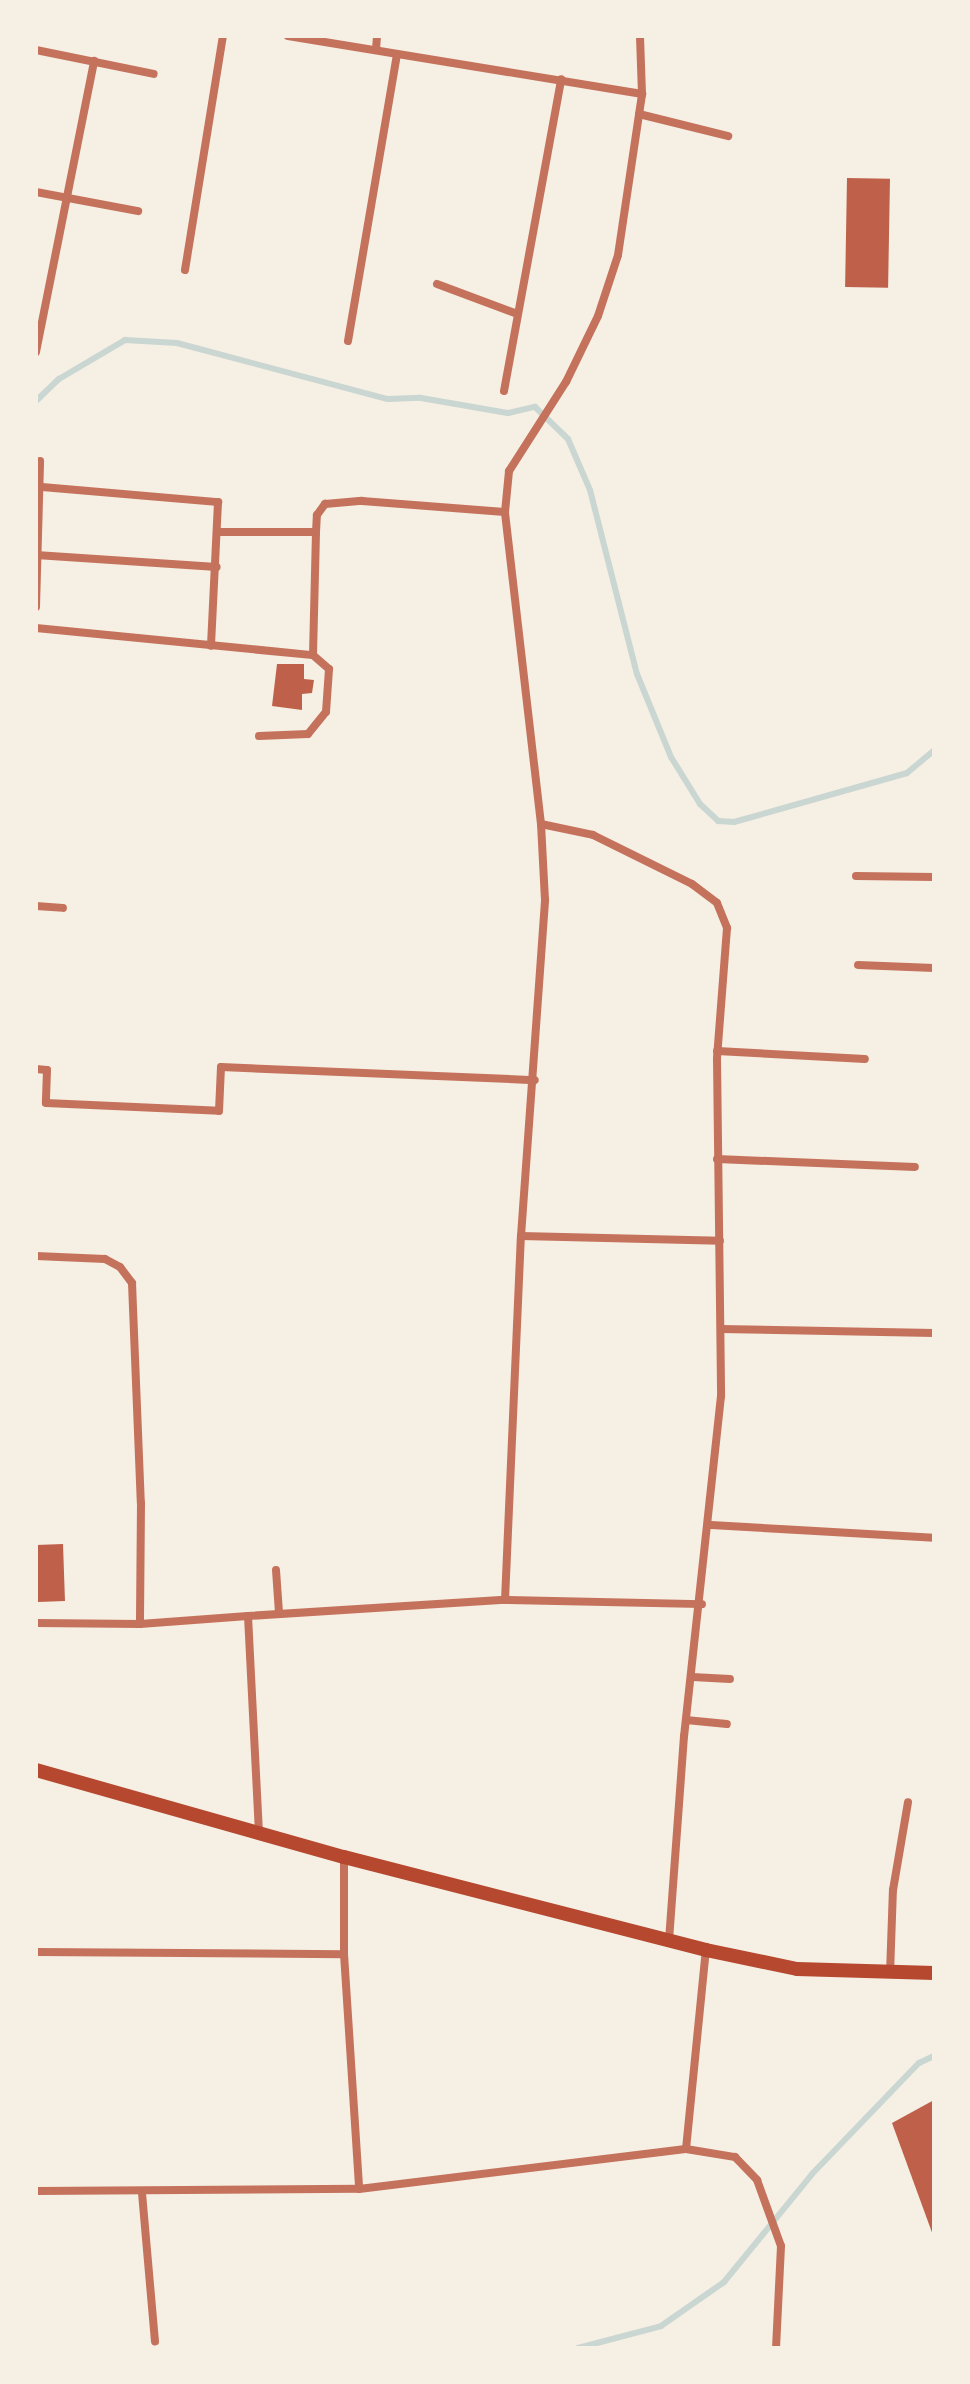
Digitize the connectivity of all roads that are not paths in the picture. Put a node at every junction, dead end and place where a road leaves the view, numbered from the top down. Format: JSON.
{"nodes":[{"id":1,"x":223,"y":36,"type":"edge"},
{"id":2,"x":288,"y":36,"type":"edge"},
{"id":3,"x":377,"y":36,"type":"edge"},
{"id":4,"x":640,"y":36,"type":"edge"},
{"id":5,"x":36,"y":50,"type":"edge"},
{"id":6,"x":376,"y":50,"type":"junction"},
{"id":7,"x":397,"y":54,"type":"junction"},
{"id":8,"x":94,"y":61,"type":"junction"},
{"id":9,"x":154,"y":74,"type":"dead end"},
{"id":10,"x":561,"y":79,"type":"junction"},
{"id":11,"x":642,"y":94,"type":"junction"},
{"id":12,"x":639,"y":114,"type":"junction"},
{"id":13,"x":728,"y":136,"type":"dead end"},
{"id":14,"x":36,"y":192,"type":"edge"},
{"id":15,"x":68,"y":197,"type":"junction"},
{"id":16,"x":138,"y":211,"type":"dead end"},
{"id":17,"x":185,"y":270,"type":"dead end"},
{"id":18,"x":437,"y":284,"type":"dead end"},
{"id":19,"x":515,"y":313,"type":"junction"},
{"id":20,"x":348,"y":341,"type":"dead end"},
{"id":21,"x":36,"y":352,"type":"edge"},
{"id":22,"x":504,"y":391,"type":"dead end"},
{"id":23,"x":40,"y":461,"type":"dead end"},
{"id":24,"x":42,"y":487,"type":"junction"},
{"id":25,"x":505,"y":512,"type":"junction"},
{"id":26,"x":220,"y":532,"type":"junction"},
{"id":27,"x":316,"y":532,"type":"junction"},
{"id":28,"x":38,"y":555,"type":"edge"},
{"id":29,"x":217,"y":567,"type":"junction"},
{"id":30,"x":36,"y":607,"type":"edge"},
{"id":31,"x":36,"y":628,"type":"edge"},
{"id":32,"x":211,"y":646,"type":"junction"},
{"id":33,"x":313,"y":655,"type":"junction"},
{"id":34,"x":259,"y":736,"type":"dead end"},
{"id":35,"x":541,"y":824,"type":"junction"},
{"id":36,"x":856,"y":876,"type":"dead end"},
{"id":37,"x":934,"y":877,"type":"edge"},
{"id":38,"x":36,"y":906,"type":"edge"},
{"id":39,"x":63,"y":908,"type":"dead end"},
{"id":40,"x":858,"y":965,"type":"dead end"},
{"id":41,"x":934,"y":968,"type":"edge"},
{"id":42,"x":717,"y":1051,"type":"junction"},
{"id":43,"x":865,"y":1059,"type":"dead end"},
{"id":44,"x":36,"y":1069,"type":"edge"},
{"id":45,"x":535,"y":1080,"type":"junction"},
{"id":46,"x":717,"y":1159,"type":"junction"},
{"id":47,"x":915,"y":1167,"type":"dead end"},
{"id":48,"x":521,"y":1236,"type":"junction"},
{"id":49,"x":720,"y":1241,"type":"junction"},
{"id":50,"x":36,"y":1256,"type":"edge"},
{"id":51,"x":721,"y":1329,"type":"junction"},
{"id":52,"x":934,"y":1333,"type":"edge"},
{"id":53,"x":711,"y":1525,"type":"junction"},
{"id":54,"x":934,"y":1538,"type":"edge"},
{"id":55,"x":276,"y":1570,"type":"dead end"},
{"id":56,"x":505,"y":1600,"type":"junction"},
{"id":57,"x":702,"y":1604,"type":"junction"},
{"id":58,"x":279,"y":1613,"type":"junction"},
{"id":59,"x":248,"y":1616,"type":"junction"},
{"id":60,"x":36,"y":1623,"type":"edge"},
{"id":61,"x":140,"y":1624,"type":"junction"},
{"id":62,"x":692,"y":1677,"type":"junction"},
{"id":63,"x":730,"y":1679,"type":"dead end"},
{"id":64,"x":686,"y":1720,"type":"junction"},
{"id":65,"x":727,"y":1724,"type":"dead end"},
{"id":66,"x":36,"y":1770,"type":"edge"},
{"id":67,"x":908,"y":1802,"type":"dead end"},
{"id":68,"x":259,"y":1832,"type":"junction"},
{"id":69,"x":344,"y":1857,"type":"junction"},
{"id":70,"x":669,"y":1941,"type":"junction"},
{"id":71,"x":706,"y":1950,"type":"junction"},
{"id":72,"x":36,"y":1952,"type":"edge"},
{"id":73,"x":344,"y":1954,"type":"junction"},
{"id":74,"x":934,"y":1973,"type":"edge"},
{"id":75,"x":890,"y":1974,"type":"junction"},
{"id":76,"x":686,"y":2149,"type":"junction"},
{"id":77,"x":359,"y":2189,"type":"junction"},
{"id":78,"x":36,"y":2191,"type":"edge"},
{"id":79,"x":142,"y":2193,"type":"junction"},
{"id":80,"x":155,"y":2341,"type":"dead end"},
{"id":81,"x":776,"y":2348,"type":"edge"}],
"edges":[{"from":1,"to":17,"type":"street"},
{"from":2,"to":6,"type":"street"},
{"from":3,"to":6,"type":"street"},
{"from":4,"to":11,"type":"street"},
{"from":5,"to":8,"type":"street"},
{"from":6,"to":7,"type":"street"},
{"from":7,"to":10,"type":"street"},
{"from":7,"to":20,"type":"street"},
{"from":8,"to":9,"type":"street"},
{"from":8,"to":15,"type":"street"},
{"from":10,"to":11,"type":"street"},
{"from":10,"to":19,"type":"street"},
{"from":11,"to":12,"type":"street"},
{"from":12,"to":13,"type":"street"},
{"from":12,"to":25,"type":"street"},
{"from":14,"to":15,"type":"street"},
{"from":15,"to":16,"type":"street"},
{"from":15,"to":21,"type":"street"},
{"from":18,"to":19,"type":"street"},
{"from":19,"to":22,"type":"street"},
{"from":23,"to":24,"type":"street"},
{"from":24,"to":26,"type":"street"},
{"from":24,"to":28,"type":"street"},
{"from":25,"to":27,"type":"street"},
{"from":25,"to":35,"type":"street"},
{"from":26,"to":27,"type":"street"},
{"from":26,"to":29,"type":"street"},
{"from":27,"to":33,"type":"street"},
{"from":28,"to":29,"type":"street"},
{"from":28,"to":30,"type":"street"},
{"from":29,"to":32,"type":"street"},
{"from":31,"to":32,"type":"street"},
{"from":32,"to":33,"type":"street"},
{"from":33,"to":34,"type":"street"},
{"from":35,"to":42,"type":"street"},
{"from":35,"to":45,"type":"street"},
{"from":36,"to":37,"type":"street"},
{"from":38,"to":39,"type":"street"},
{"from":40,"to":41,"type":"street"},
{"from":42,"to":43,"type":"street"},
{"from":42,"to":46,"type":"street"},
{"from":44,"to":45,"type":"street"},
{"from":45,"to":48,"type":"street"},
{"from":46,"to":47,"type":"street"},
{"from":46,"to":49,"type":"street"},
{"from":48,"to":49,"type":"street"},
{"from":48,"to":56,"type":"street"},
{"from":49,"to":51,"type":"street"},
{"from":50,"to":61,"type":"street"},
{"from":51,"to":52,"type":"street"},
{"from":51,"to":53,"type":"street"},
{"from":53,"to":54,"type":"street"},
{"from":53,"to":57,"type":"street"},
{"from":55,"to":58,"type":"street"},
{"from":56,"to":57,"type":"street"},
{"from":56,"to":58,"type":"street"},
{"from":57,"to":62,"type":"street"},
{"from":58,"to":59,"type":"street"},
{"from":59,"to":61,"type":"street"},
{"from":59,"to":68,"type":"street"},
{"from":60,"to":61,"type":"street"},
{"from":62,"to":63,"type":"street"},
{"from":62,"to":64,"type":"street"},
{"from":64,"to":65,"type":"street"},
{"from":64,"to":70,"type":"street"},
{"from":66,"to":68,"type":"main road"},
{"from":67,"to":75,"type":"street"},
{"from":68,"to":69,"type":"main road"},
{"from":69,"to":70,"type":"main road"},
{"from":69,"to":73,"type":"street"},
{"from":70,"to":71,"type":"main road"},
{"from":71,"to":75,"type":"main road"},
{"from":71,"to":76,"type":"street"},
{"from":72,"to":73,"type":"street"},
{"from":73,"to":77,"type":"street"},
{"from":74,"to":75,"type":"main road"},
{"from":76,"to":77,"type":"street"},
{"from":76,"to":81,"type":"street"},
{"from":77,"to":79,"type":"street"},
{"from":78,"to":79,"type":"street"},
{"from":79,"to":80,"type":"street"}]}
